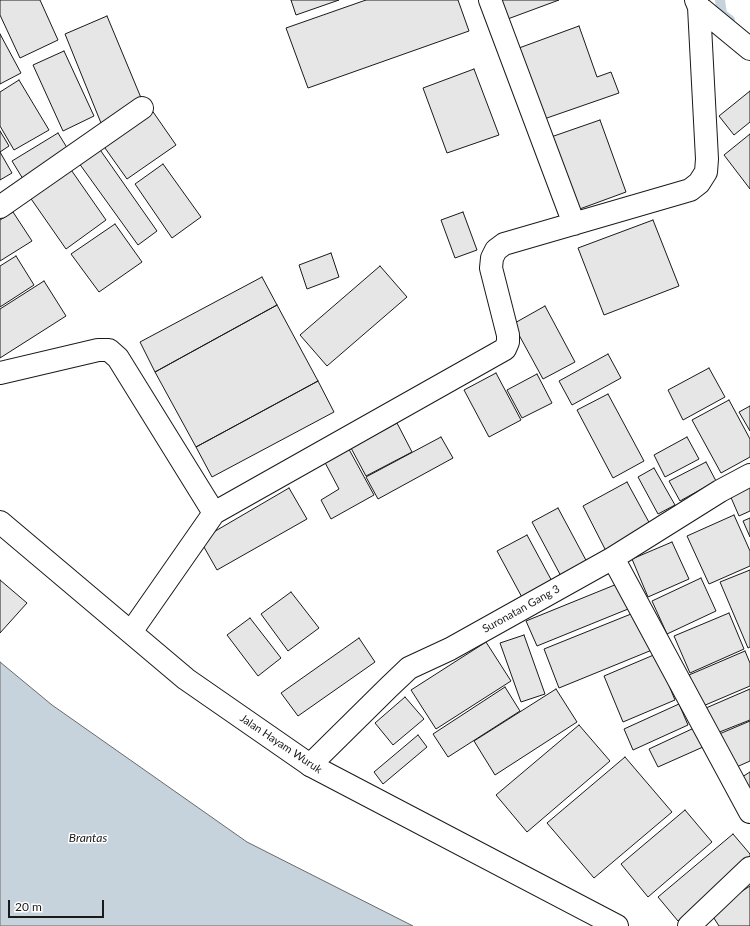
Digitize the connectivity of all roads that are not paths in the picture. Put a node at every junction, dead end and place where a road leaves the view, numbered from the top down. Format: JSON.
{"nodes":[{"id":1,"x":490,"y":0,"type":"edge"},
{"id":2,"x":698,"y":3,"type":"edge"},
{"id":3,"x":750,"y":49,"type":"edge"},
{"id":4,"x":142,"y":108,"type":"dead end"},
{"id":5,"x":0,"y":206,"type":"edge"},
{"id":6,"x":574,"y":224,"type":"junction"},
{"id":7,"x":0,"y":373,"type":"edge"},
{"id":8,"x":750,"y":475,"type":"edge"},
{"id":9,"x":214,"y":513,"type":"junction"},
{"id":10,"x":0,"y":522,"type":"edge"},
{"id":11,"x":613,"y":558,"type":"junction"},
{"id":12,"x":131,"y":632,"type":"junction"},
{"id":13,"x":310,"y":765,"type":"junction"},
{"id":14,"x":750,"y":812,"type":"edge"},
{"id":15,"x":750,"y":868,"type":"edge"},
{"id":16,"x":617,"y":926,"type":"edge"},
{"id":17,"x":690,"y":926,"type":"edge"}],
"edges":[{"from":1,"to":6,"type":"street"},
{"from":2,"to":3,"type":"street"},
{"from":2,"to":6,"type":"street"},
{"from":4,"to":5,"type":"street"},
{"from":6,"to":9,"type":"street"},
{"from":7,"to":9,"type":"street"},
{"from":8,"to":11,"type":"street","name":"Suronatan Gang 3"},
{"from":9,"to":12,"type":"street"},
{"from":10,"to":12,"type":"street","name":"Jalan Hayam Wuruk"},
{"from":11,"to":13,"type":"street","name":"Suronatan Gang 3"},
{"from":11,"to":14,"type":"street"},
{"from":12,"to":13,"type":"street","name":"Jalan Hayam Wuruk"},
{"from":13,"to":16,"type":"street","name":"Jalan Hayam Wuruk"},
{"from":15,"to":17,"type":"street"}]}
